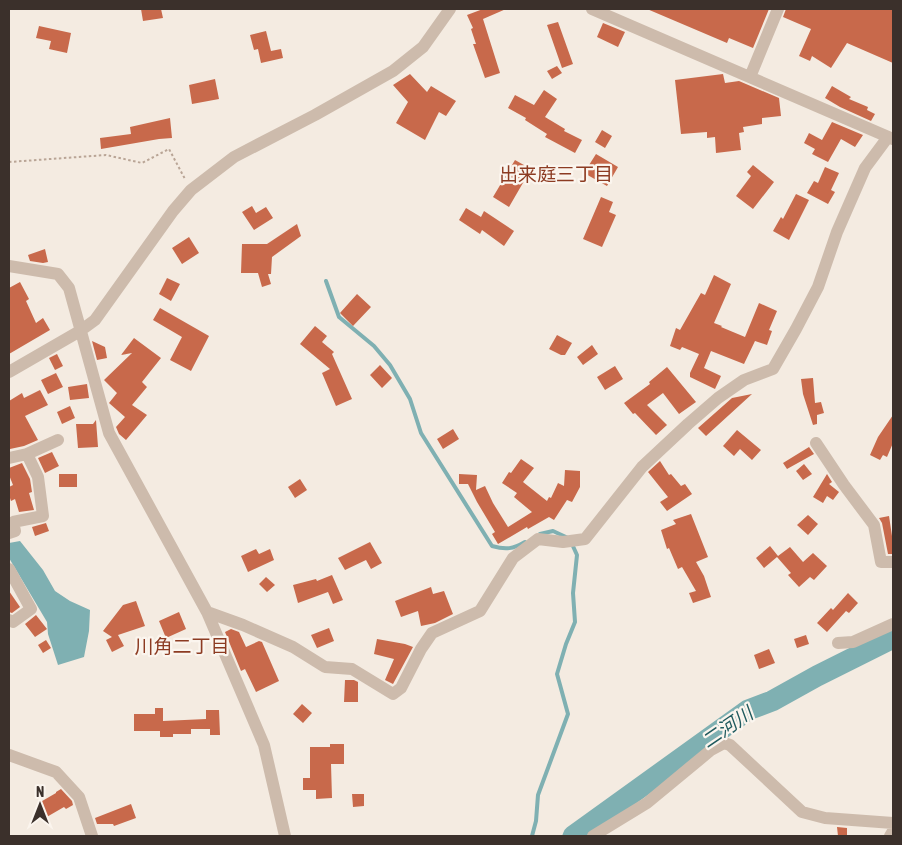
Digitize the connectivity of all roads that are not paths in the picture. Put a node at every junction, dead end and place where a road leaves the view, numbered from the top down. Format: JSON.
{"nodes":[{"id":1,"x":450,"y":9,"type":"edge"},
{"id":2,"x":592,"y":9,"type":"edge"},
{"id":3,"x":778,"y":9,"type":"edge"},
{"id":4,"x":750,"y":77,"type":"junction"},
{"id":5,"x":891,"y":138,"type":"edge"},
{"id":6,"x":9,"y":266,"type":"edge"},
{"id":7,"x":80,"y":331,"type":"junction"},
{"id":8,"x":9,"y":372,"type":"edge"},
{"id":9,"x":58,"y":440,"type":"dead end"},
{"id":10,"x":816,"y":443,"type":"dead end"},
{"id":11,"x":27,"y":454,"type":"junction"},
{"id":12,"x":9,"y":458,"type":"edge"},
{"id":13,"x":10,"y":522,"type":"edge"},
{"id":14,"x":893,"y":562,"type":"edge"},
{"id":15,"x":9,"y":569,"type":"edge"},
{"id":16,"x":207,"y":612,"type":"junction"},
{"id":17,"x":9,"y":620,"type":"edge"},
{"id":18,"x":893,"y":624,"type":"edge"},
{"id":19,"x":838,"y":643,"type":"dead end"},
{"id":20,"x":9,"y":755,"type":"edge"},
{"id":21,"x":893,"y":823,"type":"edge"},
{"id":22,"x":893,"y":831,"type":"edge"},
{"id":23,"x":92,"y":836,"type":"edge"},
{"id":24,"x":285,"y":836,"type":"edge"},
{"id":25,"x":593,"y":836,"type":"edge"},
{"id":26,"x":890,"y":836,"type":"edge"}],
"edges":[{"from":1,"to":7,"type":"street"},
{"from":2,"to":4,"type":"street"},
{"from":3,"to":4,"type":"street"},
{"from":4,"to":5,"type":"street"},
{"from":5,"to":16,"type":"street"},
{"from":6,"to":7,"type":"street"},
{"from":7,"to":8,"type":"street"},
{"from":7,"to":16,"type":"street"},
{"from":9,"to":11,"type":"street"},
{"from":10,"to":14,"type":"street"},
{"from":11,"to":12,"type":"street"},
{"from":11,"to":13,"type":"street"},
{"from":15,"to":17,"type":"street"},
{"from":16,"to":24,"type":"street"},
{"from":18,"to":19,"type":"street"},
{"from":20,"to":23,"type":"street"},
{"from":21,"to":25,"type":"street"},
{"from":22,"to":26,"type":"street"}]}
